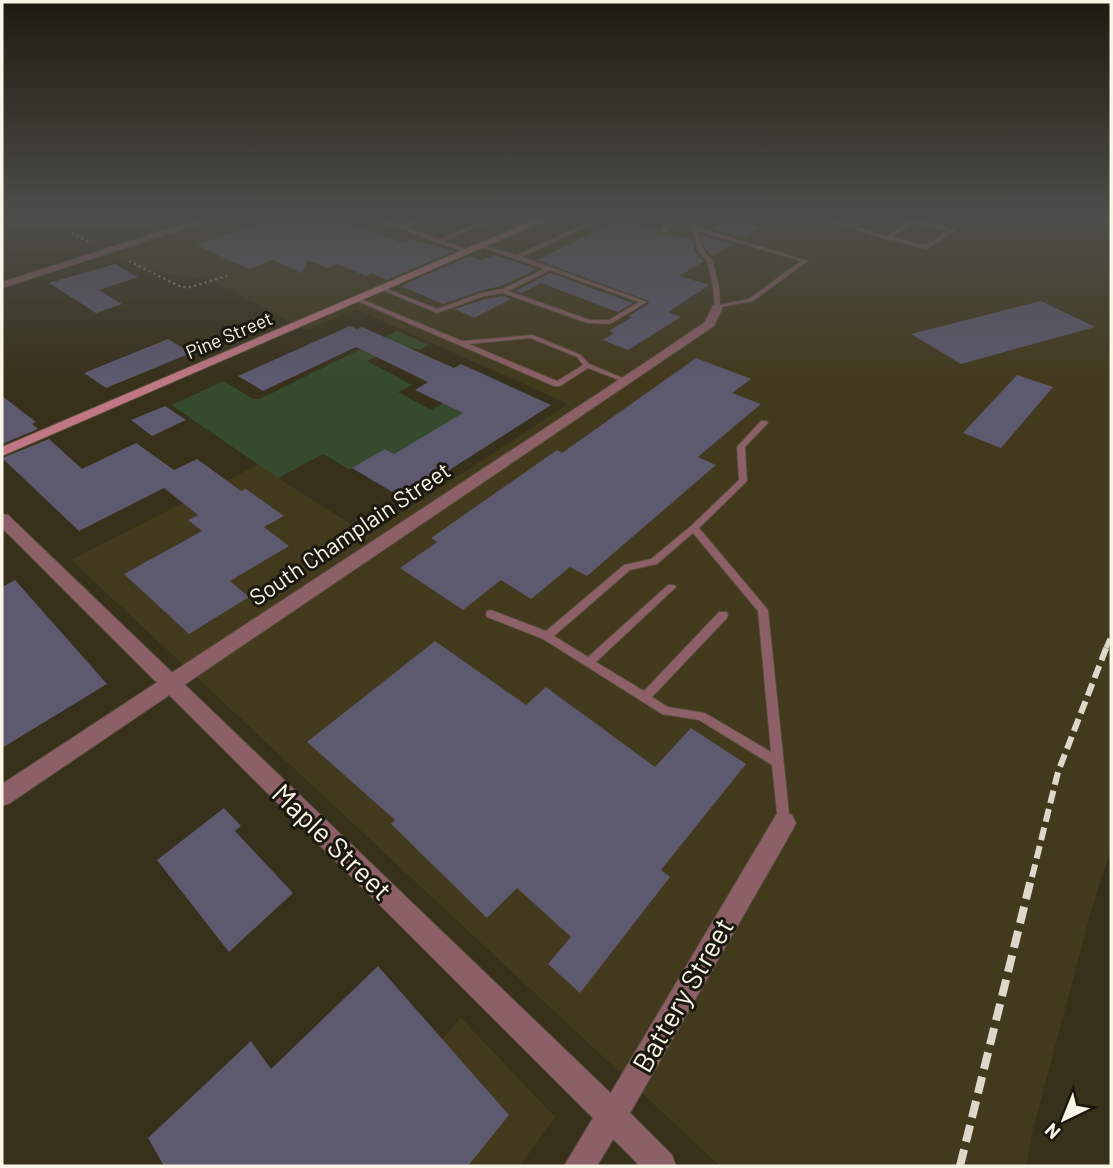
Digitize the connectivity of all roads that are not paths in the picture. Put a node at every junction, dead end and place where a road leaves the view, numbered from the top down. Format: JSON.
{"nodes":[{"id":1,"x":41,"y":273,"type":"edge"},
{"id":2,"x":421,"y":273,"type":"edge"},
{"id":3,"x":541,"y":273,"type":"edge"},
{"id":4,"x":558,"y":273,"type":"edge"},
{"id":5,"x":713,"y":273,"type":"edge"},
{"id":6,"x":790,"y":273,"type":"edge"},
{"id":7,"x":2,"y":285,"type":"edge"},
{"id":8,"x":383,"y":289,"type":"junction"},
{"id":9,"x":503,"y":291,"type":"junction"},
{"id":10,"x":359,"y":300,"type":"junction"},
{"id":11,"x":717,"y":307,"type":"junction"},
{"id":12,"x":463,"y":343,"type":"junction"},
{"id":13,"x":587,"y":365,"type":"junction"},
{"id":14,"x":626,"y":381,"type":"junction"},
{"id":15,"x":764,"y":423,"type":"dead end"},
{"id":16,"x":2,"y":452,"type":"edge"},
{"id":17,"x":2,"y":519,"type":"edge"},
{"id":18,"x":694,"y":528,"type":"junction"},
{"id":19,"x":671,"y":587,"type":"dead end"},
{"id":20,"x":491,"y":614,"type":"dead end"},
{"id":21,"x":723,"y":615,"type":"dead end"},
{"id":22,"x":547,"y":636,"type":"junction"},
{"id":23,"x":589,"y":662,"type":"junction"},
{"id":24,"x":170,"y":683,"type":"junction"},
{"id":25,"x":644,"y":698,"type":"junction"},
{"id":26,"x":778,"y":762,"type":"junction"},
{"id":27,"x":2,"y":796,"type":"edge"},
{"id":28,"x":784,"y":823,"type":"joint"},
{"id":29,"x":612,"y":1116,"type":"junction"},
{"id":30,"x":579,"y":1166,"type":"edge"},
{"id":31,"x":661,"y":1166,"type":"edge"}],
"edges":[{"from":1,"to":7,"type":"street"},
{"from":2,"to":8,"type":"main road","name":"Pine Street"},
{"from":3,"to":9,"type":"lane"},
{"from":4,"to":9,"type":"lane"},
{"from":5,"to":11,"type":"lane"},
{"from":6,"to":11,"type":"lane"},
{"from":8,"to":9,"type":"lane"},
{"from":8,"to":10,"type":"main road","name":"Pine Street"},
{"from":10,"to":12,"type":"lane"},
{"from":10,"to":16,"type":"main road","name":"Pine Street"},
{"from":11,"to":14,"type":"street","name":"South Champlain Street"},
{"from":12,"to":13,"type":"lane"},
{"from":12,"to":13,"type":"lane"},
{"from":13,"to":14,"type":"lane"},
{"from":14,"to":24,"type":"street","name":"South Champlain Street"},
{"from":15,"to":18,"type":"lane"},
{"from":17,"to":24,"type":"street","name":"Maple Street"},
{"from":18,"to":22,"type":"lane"},
{"from":18,"to":26,"type":"lane"},
{"from":19,"to":23,"type":"lane"},
{"from":20,"to":22,"type":"lane"},
{"from":21,"to":25,"type":"lane"},
{"from":22,"to":23,"type":"lane"},
{"from":23,"to":25,"type":"lane"},
{"from":24,"to":27,"type":"street","name":"South Champlain Street"},
{"from":24,"to":29,"type":"street","name":"Maple Street"},
{"from":25,"to":26,"type":"lane"},
{"from":26,"to":28,"type":"lane"},
{"from":28,"to":29,"type":"street","name":"Battery Street"},
{"from":29,"to":30,"type":"street","name":"Battery Street"},
{"from":29,"to":31,"type":"street","name":"Maple Street"}]}
